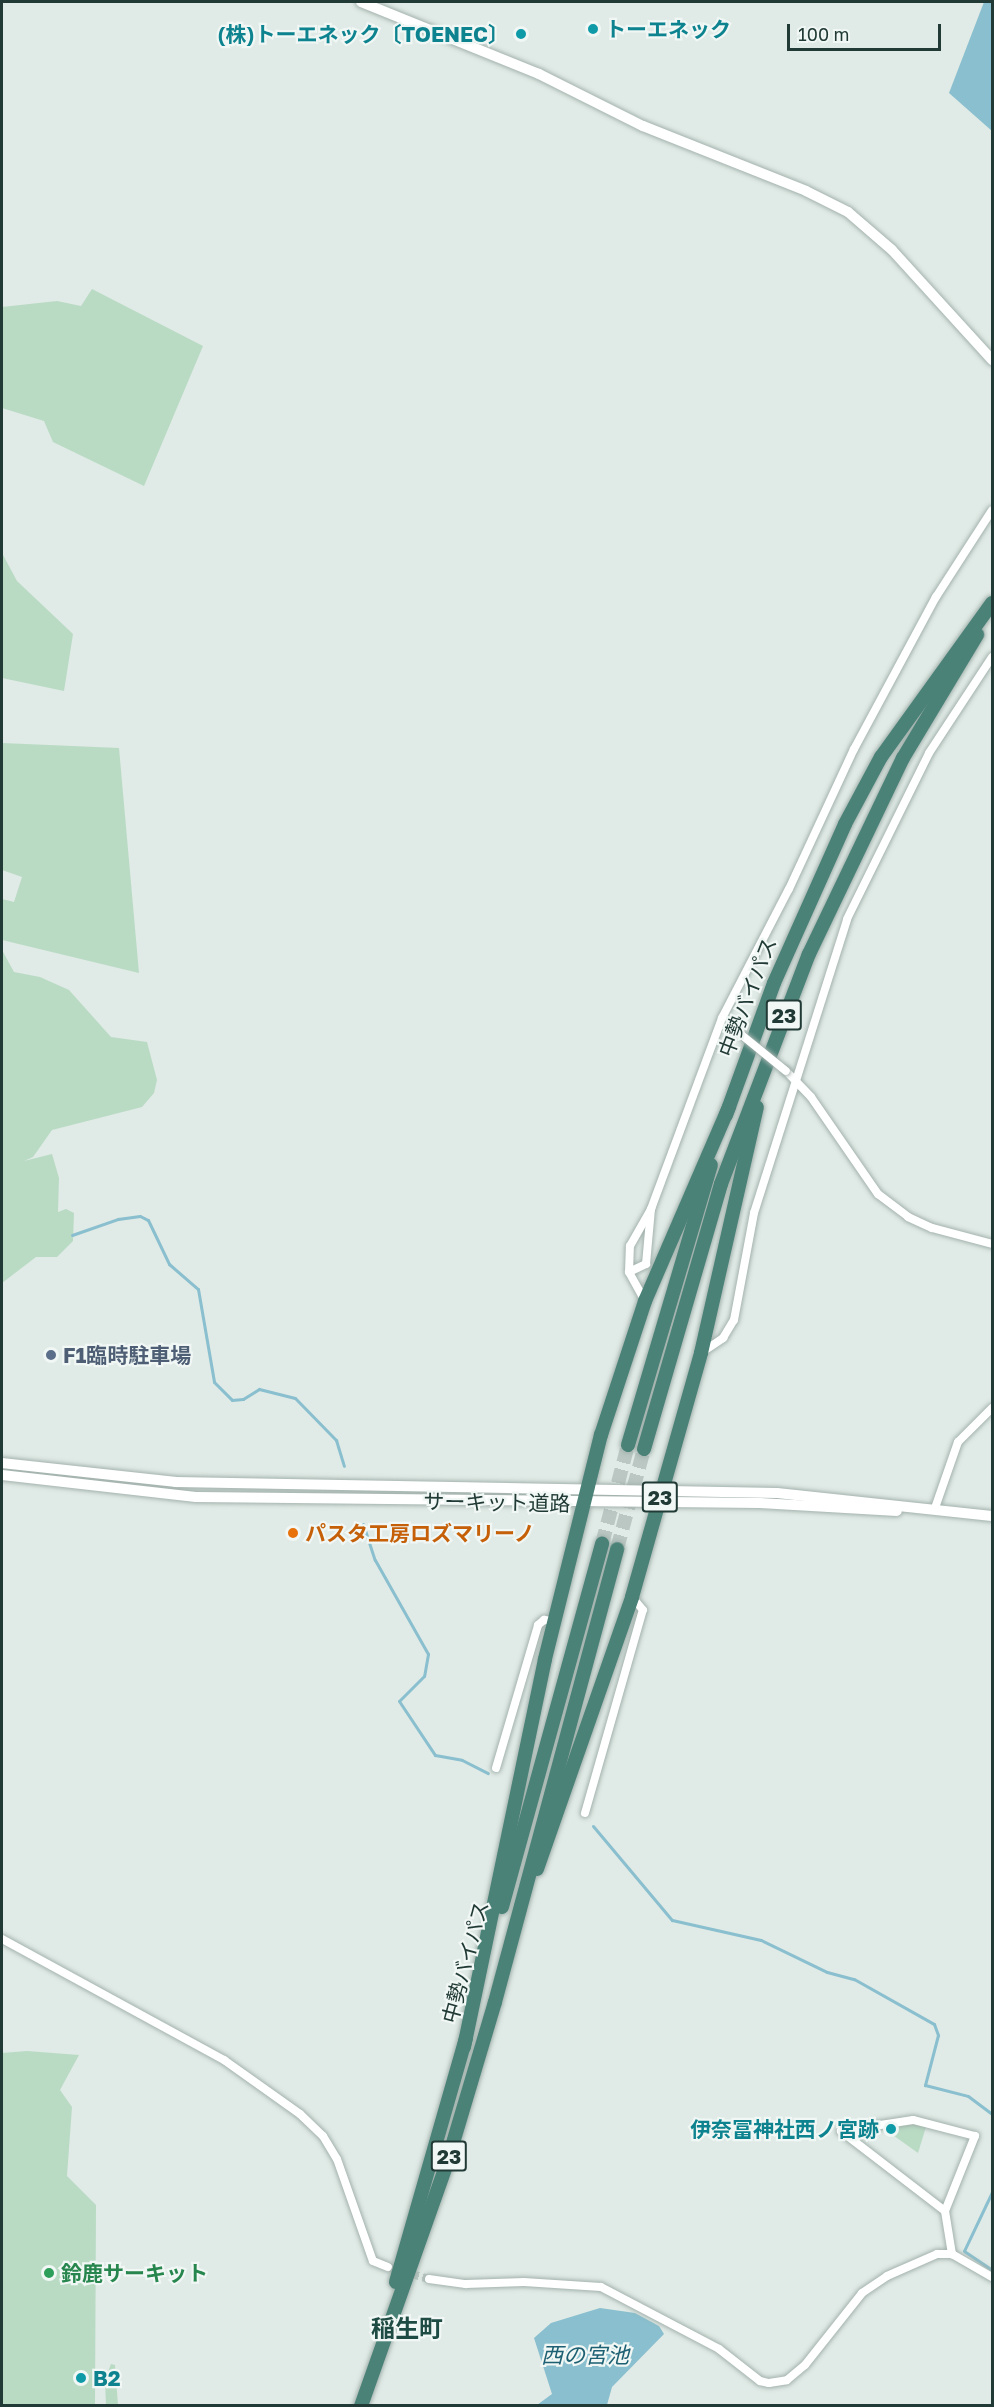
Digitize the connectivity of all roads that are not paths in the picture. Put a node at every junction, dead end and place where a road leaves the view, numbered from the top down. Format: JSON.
{"nodes":[{"id":1,"x":361,"y":2,"type":"edge"},
{"id":2,"x":993,"y":360,"type":"edge"},
{"id":3,"x":993,"y":510,"type":"edge"},
{"id":4,"x":993,"y":603,"type":"edge"},
{"id":5,"x":993,"y":610,"type":"edge"},
{"id":6,"x":993,"y":657,"type":"edge"},
{"id":7,"x":734,"y":1028,"type":"dead end"},
{"id":8,"x":766,"y":1066,"type":"junction"},
{"id":9,"x":798,"y":1082,"type":"junction"},
{"id":10,"x":729,"y":1107,"type":"junction"},
{"id":11,"x":651,"y":1209,"type":"junction"},
{"id":12,"x":993,"y":1244,"type":"edge"},
{"id":13,"x":629,"y":1272,"type":"junction"},
{"id":14,"x":645,"y":1301,"type":"junction"},
{"id":15,"x":701,"y":1353,"type":"junction"},
{"id":16,"x":993,"y":1408,"type":"edge"},
{"id":17,"x":628,"y":1445,"type":"tunnel mouth"},
{"id":18,"x":644,"y":1449,"type":"tunnel mouth"},
{"id":19,"x":2,"y":1462,"type":"edge"},
{"id":20,"x":2,"y":1475,"type":"edge"},
{"id":21,"x":588,"y":1488,"type":"junction"},
{"id":22,"x":660,"y":1496,"type":"junction"},
{"id":23,"x":585,"y":1504,"type":"junction"},
{"id":24,"x":935,"y":1508,"type":"junction"},
{"id":25,"x":993,"y":1516,"type":"edge"},
{"id":26,"x":993,"y":1522,"type":"edge"},
{"id":27,"x":602,"y":1544,"type":"tunnel mouth"},
{"id":28,"x":617,"y":1549,"type":"tunnel mouth"},
{"id":29,"x":632,"y":1597,"type":"junction"},
{"id":30,"x":554,"y":1621,"type":"junction"},
{"id":31,"x":496,"y":1768,"type":"dead end"},
{"id":32,"x":585,"y":1813,"type":"dead end"},
{"id":33,"x":519,"y":1916,"type":"junction"},
{"id":34,"x":2,"y":1939,"type":"edge"},
{"id":35,"x":464,"y":2047,"type":"junction"},
{"id":36,"x":945,"y":2211,"type":"junction"},
{"id":37,"x":952,"y":2254,"type":"junction"},
{"id":38,"x":388,"y":2267,"type":"tunnel mouth"},
{"id":39,"x":993,"y":2277,"type":"edge"},
{"id":40,"x":429,"y":2279,"type":"tunnel mouth"},
{"id":41,"x":366,"y":2391,"type":"junction"},
{"id":42,"x":362,"y":2406,"type":"edge"}],
"edges":[{"from":1,"to":2,"type":"street"},
{"from":3,"to":11,"type":"street"},
{"from":4,"to":10,"type":"highway","name":"中勢バイパス","number":"23"},
{"from":5,"to":8,"type":"highway","name":"中勢バイパス","number":"23"},
{"from":6,"to":9,"type":"street"},
{"from":7,"to":9,"type":"street","bridge":true},
{"from":8,"to":15,"type":"highway","number":"23"},
{"from":8,"to":18,"type":"highway","name":"中勢バイパス","number":"23"},
{"from":9,"to":12,"type":"street"},
{"from":9,"to":15,"type":"street"},
{"from":10,"to":14,"type":"highway"},
{"from":10,"to":17,"type":"highway","name":"中勢バイパス","number":"23"},
{"from":11,"to":13,"type":"street"},
{"from":11,"to":13,"type":"street"},
{"from":13,"to":14,"type":"street"},
{"from":14,"to":21,"type":"highway"},
{"from":15,"to":22,"type":"highway","number":"23"},
{"from":16,"to":24,"type":"street"},
{"from":19,"to":21,"type":"street","name":"サーキット道路"},
{"from":20,"to":23,"type":"street","name":"サーキット道路"},
{"from":21,"to":22,"type":"street","name":"サーキット道路"},
{"from":21,"to":23,"type":"highway"},
{"from":22,"to":23,"type":"street","name":"サーキット道路"},
{"from":22,"to":24,"type":"street"},
{"from":22,"to":26,"type":"street","name":"サーキット道路"},
{"from":22,"to":29,"type":"highway","number":"23"},
{"from":23,"to":30,"type":"highway","number":"23"},
{"from":24,"to":25,"type":"street"},
{"from":27,"to":35,"type":"highway","name":"中勢バイパス","number":"23"},
{"from":28,"to":33,"type":"highway","name":"中勢バイパス","number":"23"},
{"from":29,"to":32,"type":"street"},
{"from":29,"to":33,"type":"highway","number":"23"},
{"from":30,"to":31,"type":"street"},
{"from":30,"to":35,"type":"highway","number":"23"},
{"from":33,"to":41,"type":"highway","name":"中勢バイパス","number":"23"},
{"from":34,"to":38,"type":"street"},
{"from":35,"to":41,"type":"highway","name":"中勢バイパス","number":"23"},
{"from":36,"to":36,"type":"street"},
{"from":36,"to":37,"type":"street"},
{"from":37,"to":39,"type":"street"},
{"from":37,"to":40,"type":"street"},
{"from":41,"to":42,"type":"highway","name":"中勢バイパス","number":"23"}]}
